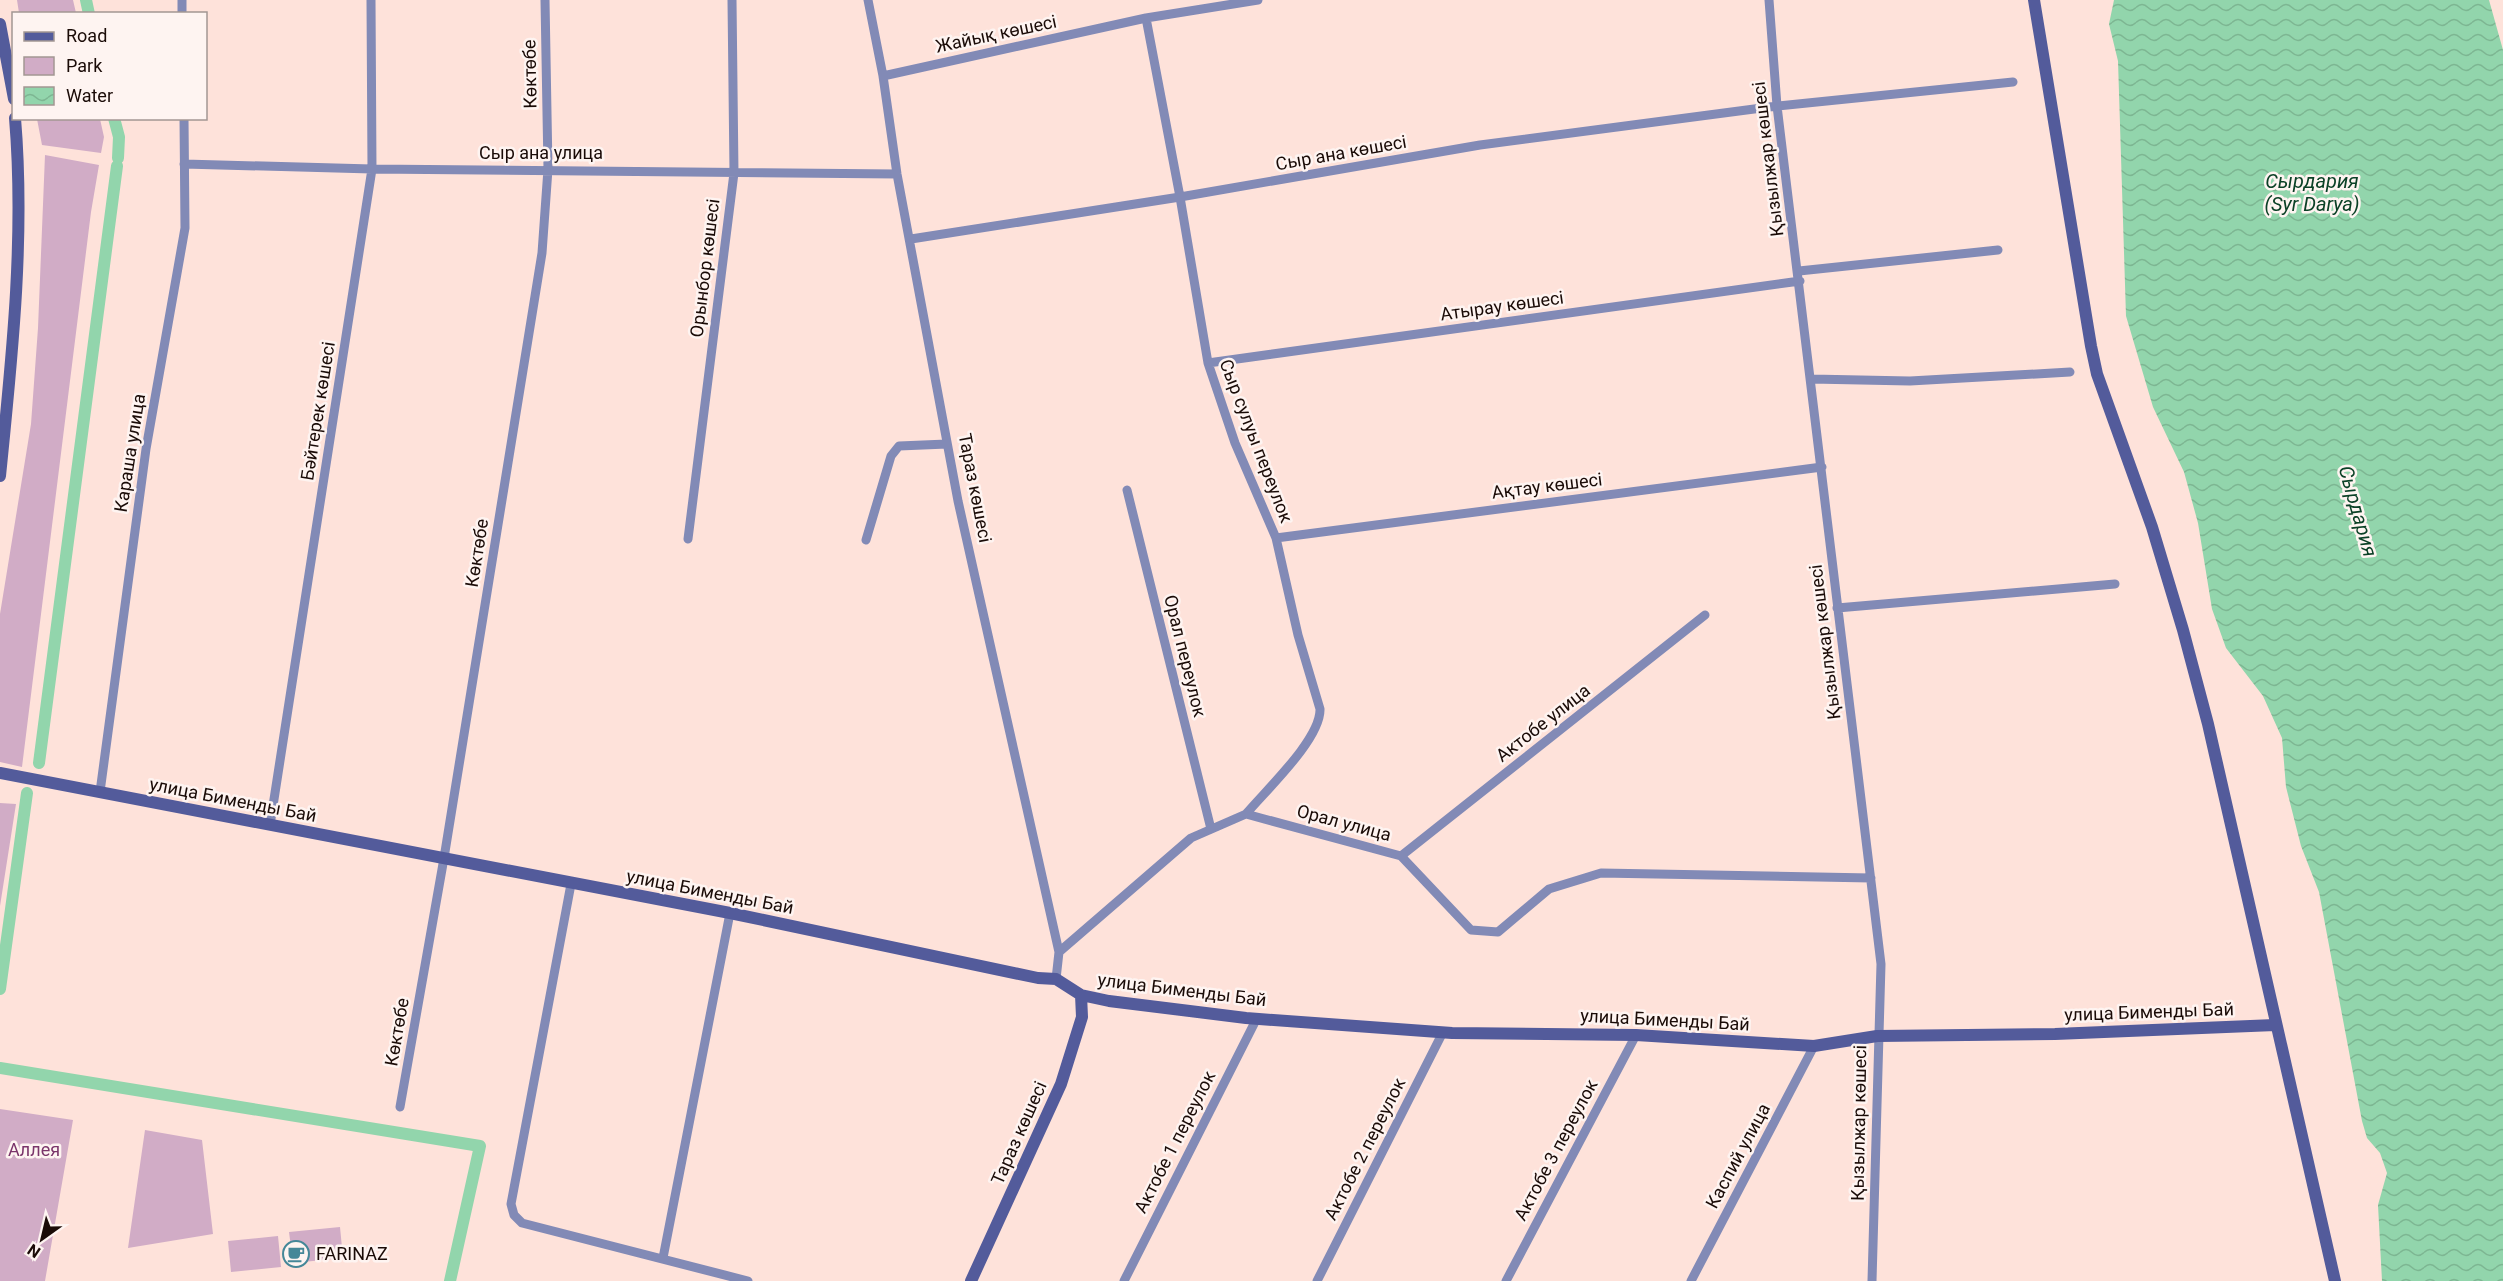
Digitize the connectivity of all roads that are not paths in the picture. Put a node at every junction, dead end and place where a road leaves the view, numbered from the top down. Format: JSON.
{"nodes":[{"id":1,"x":371,"y":0,"type":"edge"},
{"id":2,"x":545,"y":0,"type":"edge"},
{"id":3,"x":732,"y":0,"type":"edge"},
{"id":4,"x":868,"y":0,"type":"edge"},
{"id":5,"x":1258,"y":0,"type":"edge"},
{"id":6,"x":1768,"y":0,"type":"edge"},
{"id":7,"x":2034,"y":0,"type":"edge"},
{"id":8,"x":1146,"y":18,"type":"junction"},
{"id":9,"x":0,"y":24,"type":"edge"},
{"id":10,"x":883,"y":76,"type":"junction"},
{"id":11,"x":2013,"y":82,"type":"dead end"},
{"id":12,"x":12,"y":88,"type":"edge"},
{"id":13,"x":1777,"y":106,"type":"junction"},
{"id":14,"x":15,"y":120,"type":"edge"},
{"id":15,"x":184,"y":120,"type":"edge"},
{"id":16,"x":184,"y":164,"type":"junction"},
{"id":17,"x":372,"y":169,"type":"junction"},
{"id":18,"x":548,"y":169,"type":"junction"},
{"id":19,"x":734,"y":173,"type":"junction"},
{"id":20,"x":897,"y":174,"type":"junction"},
{"id":21,"x":1180,"y":197,"type":"junction"},
{"id":22,"x":911,"y":239,"type":"junction"},
{"id":23,"x":1998,"y":250,"type":"dead end"},
{"id":24,"x":1799,"y":271,"type":"junction"},
{"id":25,"x":1800,"y":281,"type":"junction"},
{"id":26,"x":1208,"y":363,"type":"junction"},
{"id":27,"x":2070,"y":372,"type":"dead end"},
{"id":28,"x":1811,"y":379,"type":"junction"},
{"id":29,"x":947,"y":444,"type":"junction"},
{"id":30,"x":1822,"y":467,"type":"junction"},
{"id":31,"x":0,"y":476,"type":"edge"},
{"id":32,"x":1127,"y":490,"type":"dead end"},
{"id":33,"x":1276,"y":538,"type":"junction"},
{"id":34,"x":688,"y":539,"type":"dead end"},
{"id":35,"x":866,"y":540,"type":"dead end"},
{"id":36,"x":2115,"y":584,"type":"dead end"},
{"id":37,"x":1837,"y":608,"type":"junction"},
{"id":38,"x":1705,"y":615,"type":"dead end"},
{"id":39,"x":0,"y":773,"type":"edge"},
{"id":40,"x":100,"y":792,"type":"junction"},
{"id":41,"x":1246,"y":814,"type":"junction"},
{"id":42,"x":270,"y":825,"type":"junction"},
{"id":43,"x":1211,"y":829,"type":"junction"},
{"id":44,"x":1401,"y":856,"type":"junction"},
{"id":45,"x":444,"y":858,"type":"junction"},
{"id":46,"x":1871,"y":878,"type":"junction"},
{"id":47,"x":571,"y":884,"type":"junction"},
{"id":48,"x":730,"y":913,"type":"junction"},
{"id":49,"x":1059,"y":952,"type":"junction"},
{"id":50,"x":1056,"y":979,"type":"junction"},
{"id":51,"x":1081,"y":995,"type":"junction"},
{"id":52,"x":1257,"y":1018,"type":"junction"},
{"id":53,"x":2275,"y":1024,"type":"junction"},
{"id":54,"x":1443,"y":1032,"type":"junction"},
{"id":55,"x":1636,"y":1035,"type":"junction"},
{"id":56,"x":1877,"y":1036,"type":"junction"},
{"id":57,"x":1814,"y":1046,"type":"junction"},
{"id":58,"x":400,"y":1107,"type":"dead end"},
{"id":59,"x":663,"y":1258,"type":"junction"},
{"id":60,"x":748,"y":1281,"type":"edge"},
{"id":61,"x":971,"y":1281,"type":"edge"},
{"id":62,"x":1124,"y":1281,"type":"edge"},
{"id":63,"x":1317,"y":1281,"type":"edge"},
{"id":64,"x":1506,"y":1281,"type":"edge"},
{"id":65,"x":1691,"y":1281,"type":"edge"},
{"id":66,"x":1872,"y":1281,"type":"edge"},
{"id":67,"x":2335,"y":1281,"type":"edge"}],
"edges":[{"from":1,"to":17,"type":"street","name":"Бәйтерек көшесі"},
{"from":2,"to":18,"type":"street","name":"Көктөбе"},
{"from":3,"to":19,"type":"street","name":"Орынбор көшесі"},
{"from":4,"to":10,"type":"street","name":"Тараз көшесі"},
{"from":5,"to":8,"type":"street","name":"Жайық көшесі"},
{"from":6,"to":13,"type":"street","name":"Қызылжар көшесі"},
{"from":7,"to":53,"type":"street"},
{"from":8,"to":10,"type":"street","name":"Жайық көшесі"},
{"from":8,"to":21,"type":"street","name":"Сыр сулуы переулок"},
{"from":9,"to":12,"type":"street"},
{"from":10,"to":20,"type":"street","name":"Тараз көшесі"},
{"from":11,"to":13,"type":"street","name":"Сыр ана көшесі"},
{"from":13,"to":21,"type":"street","name":"Сыр ана көшесі"},
{"from":13,"to":24,"type":"street","name":"Қызылжар көшесі"},
{"from":14,"to":31,"type":"street"},
{"from":15,"to":16,"type":"street","name":"Караша улица"},
{"from":16,"to":17,"type":"street","name":"Сыр ана улица"},
{"from":16,"to":40,"type":"street","name":"Караша улица"},
{"from":17,"to":18,"type":"street","name":"Сыр ана улица"},
{"from":17,"to":42,"type":"street","name":"Бәйтерек көшесі"},
{"from":18,"to":19,"type":"street","name":"Сыр ана улица"},
{"from":18,"to":45,"type":"street","name":"Көктөбе"},
{"from":19,"to":20,"type":"street","name":"Сыр ана улица"},
{"from":19,"to":34,"type":"street","name":"Орынбор көшесі"},
{"from":20,"to":22,"type":"street","name":"Тараз көшесі"},
{"from":21,"to":22,"type":"street","name":"Сыр ана көшесі"},
{"from":21,"to":26,"type":"street","name":"Сыр сулуы переулок"},
{"from":22,"to":29,"type":"street","name":"Тараз көшесі"},
{"from":23,"to":24,"type":"street"},
{"from":24,"to":25,"type":"street","name":"Қызылжар көшесі"},
{"from":25,"to":26,"type":"street","name":"Атырау көшесі"},
{"from":25,"to":28,"type":"street","name":"Қызылжар көшесі"},
{"from":26,"to":33,"type":"street","name":"Сыр сулуы переулок"},
{"from":27,"to":28,"type":"street"},
{"from":28,"to":30,"type":"street","name":"Қызылжар көшесі"},
{"from":29,"to":35,"type":"street"},
{"from":29,"to":49,"type":"street","name":"Тараз көшесі"},
{"from":30,"to":33,"type":"street","name":"Ақтау көшесі"},
{"from":30,"to":37,"type":"street","name":"Қызылжар көшесі"},
{"from":32,"to":43,"type":"street","name":"Орал переулок"},
{"from":33,"to":41,"type":"street","name":"Сыр сулуы переулок"},
{"from":36,"to":37,"type":"street"},
{"from":37,"to":46,"type":"street","name":"Қызылжар көшесі"},
{"from":38,"to":44,"type":"street","name":"Актобе улица"},
{"from":39,"to":40,"type":"street","name":"улица Бименды Бай"},
{"from":40,"to":42,"type":"street","name":"улица Бименды Бай"},
{"from":41,"to":43,"type":"street"},
{"from":41,"to":44,"type":"street","name":"Орал улица"},
{"from":42,"to":45,"type":"street","name":"улица Бименды Бай"},
{"from":43,"to":49,"type":"street"},
{"from":44,"to":46,"type":"street","name":"Орал улица"},
{"from":45,"to":47,"type":"street","name":"улица Бименды Бай"},
{"from":45,"to":58,"type":"street","name":"Көктөбе"},
{"from":46,"to":56,"type":"street","name":"Қызылжар көшесі"},
{"from":47,"to":48,"type":"street","name":"улица Бименды Бай"},
{"from":47,"to":59,"type":"street"},
{"from":48,"to":50,"type":"street","name":"улица Бименды Бай"},
{"from":48,"to":59,"type":"street"},
{"from":49,"to":50,"type":"street","name":"Тараз көшесі"},
{"from":50,"to":51,"type":"street","name":"улица Бименды Бай"},
{"from":51,"to":52,"type":"street","name":"улица Бименды Бай"},
{"from":51,"to":61,"type":"street","name":"Тараз көшесі"},
{"from":52,"to":54,"type":"street","name":"улица Бименды Бай"},
{"from":52,"to":62,"type":"street","name":"Актобе 1 переулок"},
{"from":53,"to":56,"type":"street","name":"улица Бименды Бай"},
{"from":53,"to":67,"type":"street"},
{"from":54,"to":55,"type":"street","name":"улица Бименды Бай"},
{"from":54,"to":63,"type":"street","name":"Актобе 2 переулок"},
{"from":55,"to":57,"type":"street","name":"улица Бименды Бай"},
{"from":55,"to":64,"type":"street","name":"Актобе 3 переулок"},
{"from":56,"to":57,"type":"street","name":"улица Бименды Бай"},
{"from":56,"to":66,"type":"street","name":"Қызылжар көшесі"},
{"from":57,"to":65,"type":"street","name":"Каспий улица"},
{"from":59,"to":60,"type":"street"}]}
